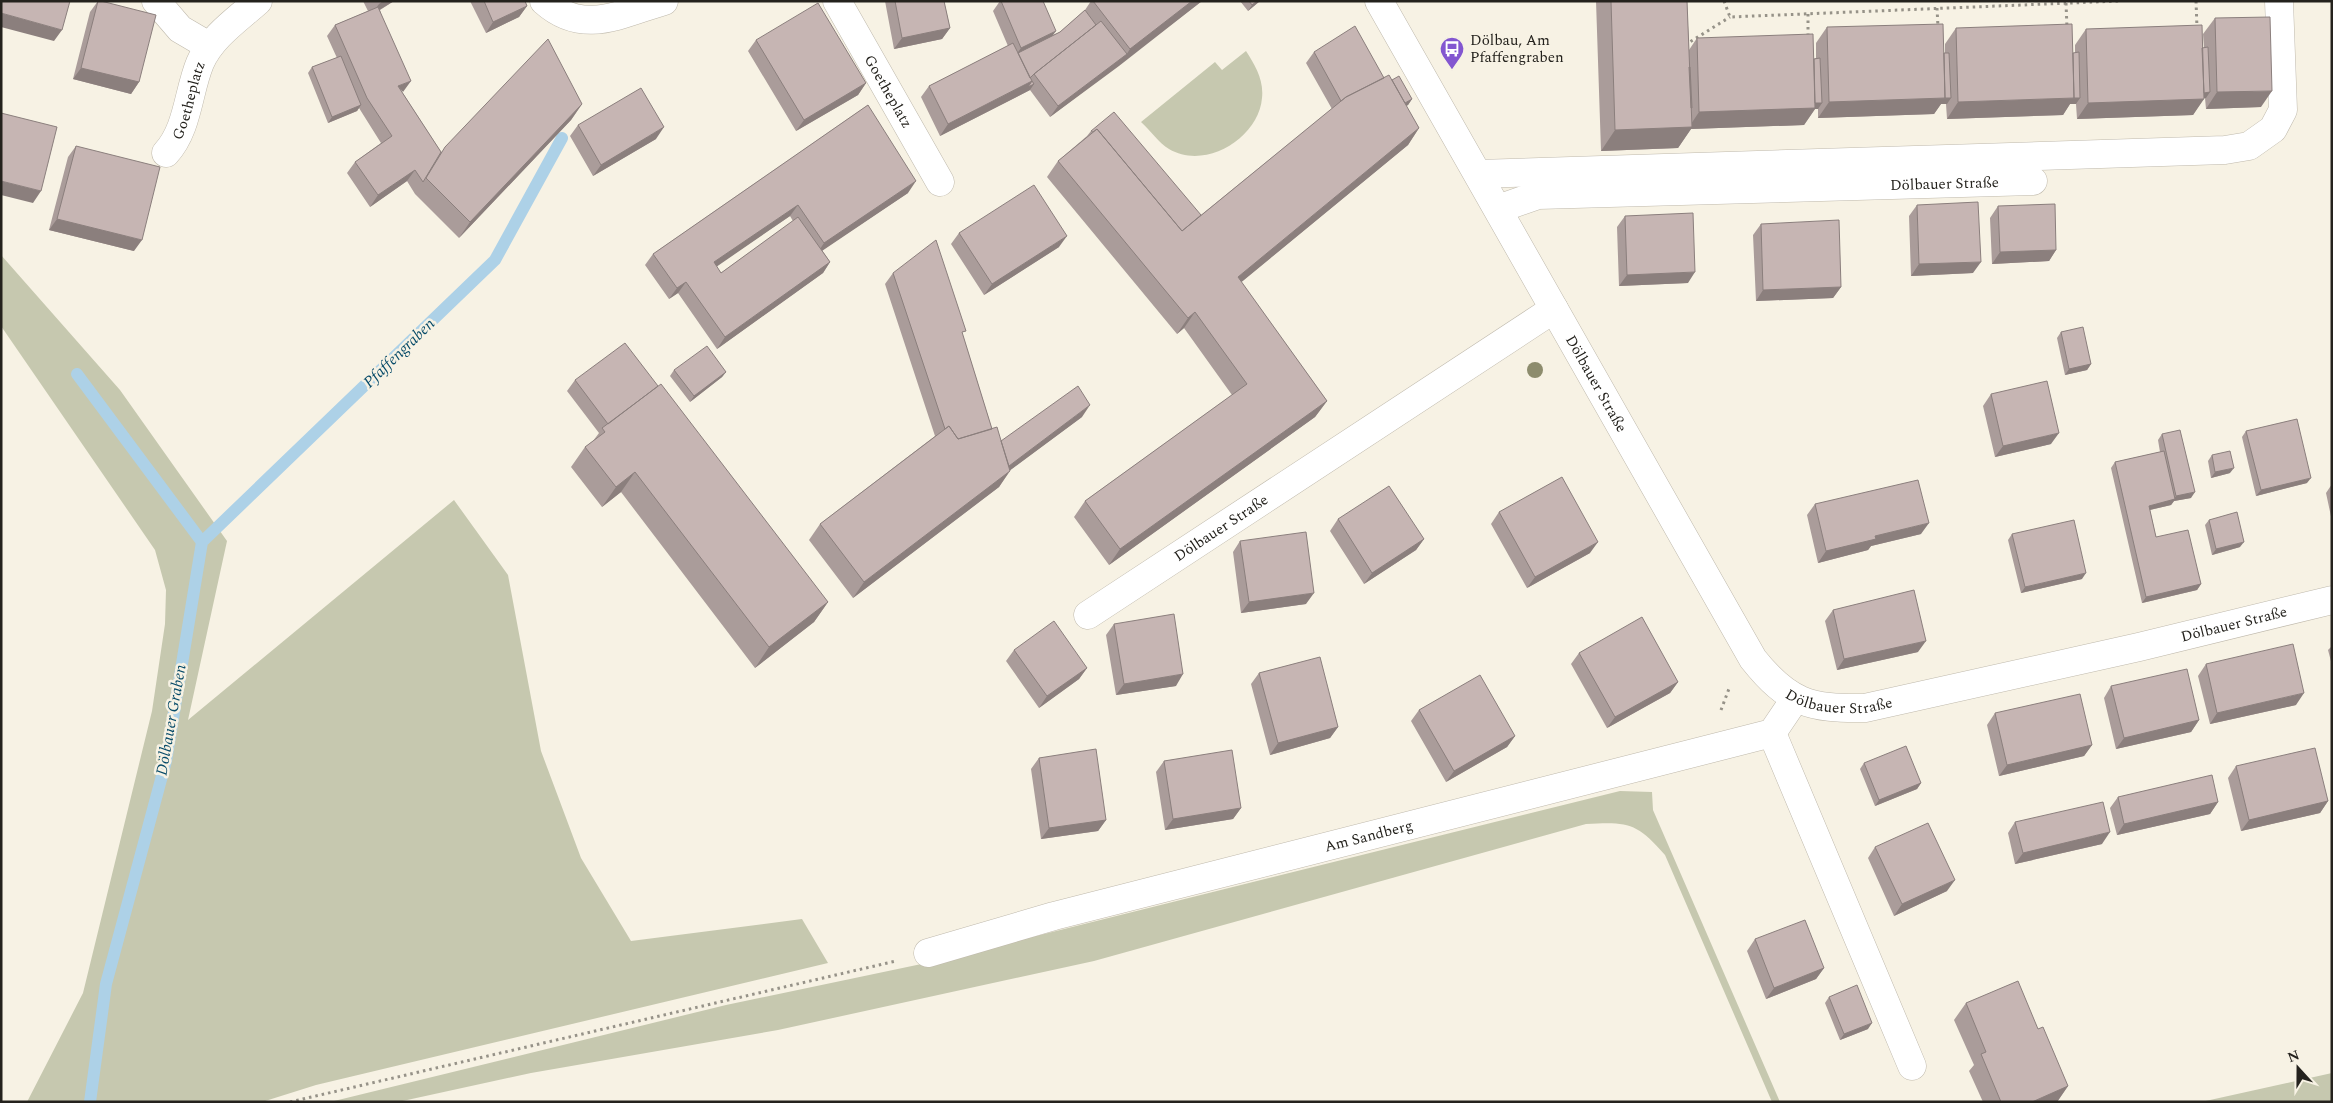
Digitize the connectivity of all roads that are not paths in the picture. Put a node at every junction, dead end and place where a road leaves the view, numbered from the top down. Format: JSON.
{"nodes":[{"id":1,"x":156,"y":1,"type":"edge"},
{"id":2,"x":258,"y":1,"type":"edge"},
{"id":3,"x":544,"y":1,"type":"edge"},
{"id":4,"x":664,"y":1,"type":"edge"},
{"id":5,"x":836,"y":1,"type":"edge"},
{"id":6,"x":1379,"y":1,"type":"edge"},
{"id":7,"x":2278,"y":1,"type":"edge"},
{"id":8,"x":209,"y":46,"type":"junction"},
{"id":9,"x":166,"y":153,"type":"dead end"},
{"id":10,"x":1478,"y":174,"type":"junction"},
{"id":11,"x":940,"y":182,"type":"dead end"},
{"id":12,"x":2033,"y":182,"type":"dead end"},
{"id":13,"x":1498,"y":209,"type":"junction"},
{"id":14,"x":1554,"y":309,"type":"junction"},
{"id":15,"x":2332,"y":600,"type":"edge"},
{"id":16,"x":1088,"y":615,"type":"dead end"},
{"id":17,"x":1795,"y":698,"type":"junction"},
{"id":18,"x":1772,"y":733,"type":"junction"},
{"id":19,"x":928,"y":953,"type":"road end"},
{"id":20,"x":1912,"y":1066,"type":"dead end"}],
"edges":[{"from":1,"to":8,"type":"street","name":"Goetheplatz"},
{"from":2,"to":8,"type":"street","name":"Goetheplatz"},
{"from":3,"to":4,"type":"street"},
{"from":5,"to":11,"type":"street","name":"Goetheplatz"},
{"from":6,"to":10,"type":"street","name":"Dölbauer Straße"},
{"from":7,"to":10,"type":"street"},
{"from":8,"to":9,"type":"street","name":"Goetheplatz"},
{"from":10,"to":13,"type":"street","name":"Dölbauer Straße"},
{"from":12,"to":13,"type":"street","name":"Dölbauer Straße"},
{"from":13,"to":14,"type":"street","name":"Dölbauer Straße"},
{"from":14,"to":16,"type":"street","name":"Dölbauer Straße"},
{"from":14,"to":17,"type":"street","name":"Dölbauer Straße"},
{"from":15,"to":17,"type":"street","name":"Dölbauer Straße"},
{"from":17,"to":18,"type":"street"},
{"from":18,"to":19,"type":"street","name":"Am Sandberg"},
{"from":18,"to":20,"type":"street"}]}
